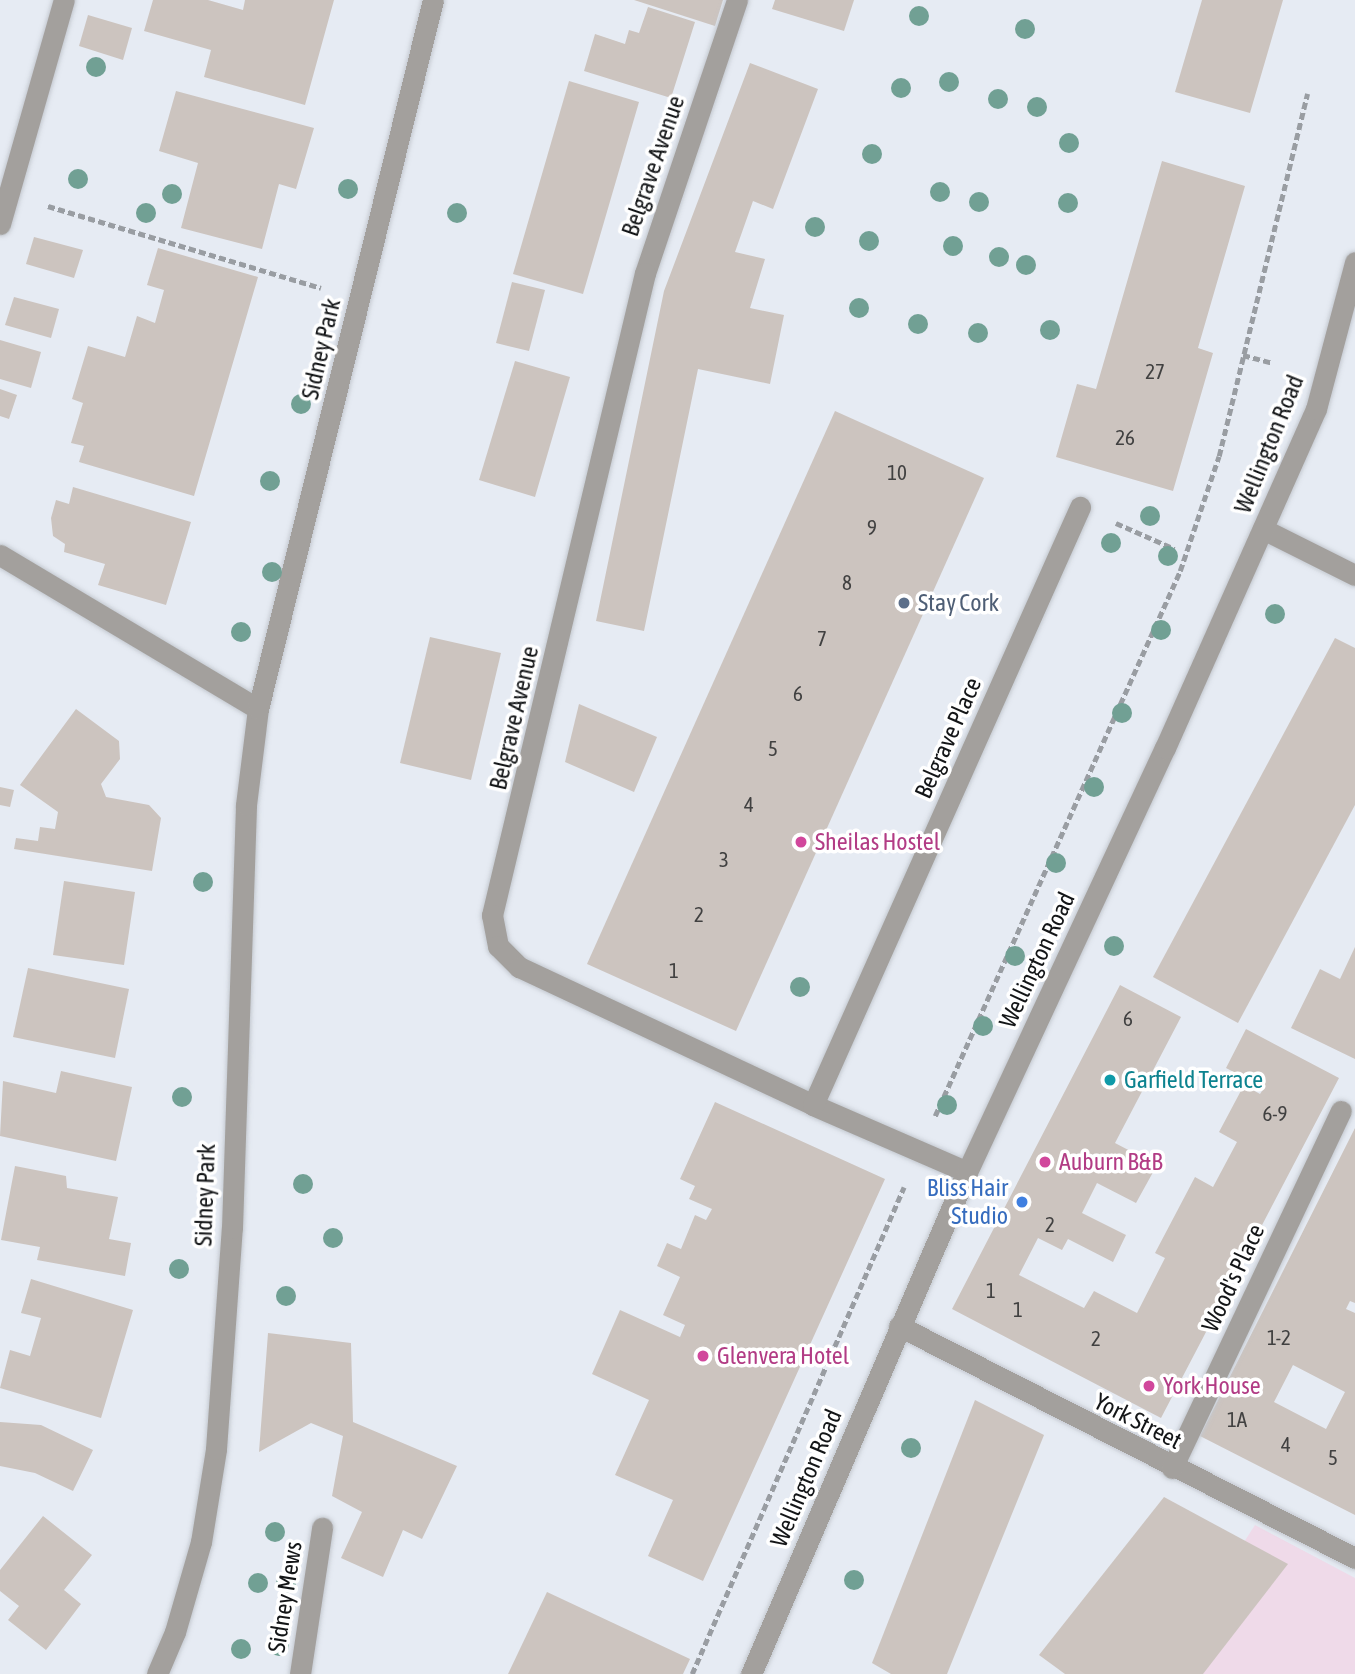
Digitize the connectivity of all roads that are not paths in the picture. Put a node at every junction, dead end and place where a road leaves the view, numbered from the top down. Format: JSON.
{"nodes":[{"id":1,"x":64,"y":0,"type":"edge"},
{"id":2,"x":433,"y":0,"type":"edge"},
{"id":3,"x":737,"y":0,"type":"edge"},
{"id":4,"x":0,"y":224,"type":"edge"},
{"id":5,"x":1355,"y":262,"type":"edge"},
{"id":6,"x":1080,"y":507,"type":"dead end"},
{"id":7,"x":1263,"y":529,"type":"junction"},
{"id":8,"x":0,"y":555,"type":"edge"},
{"id":9,"x":1355,"y":575,"type":"edge"},
{"id":10,"x":258,"y":709,"type":"junction"},
{"id":11,"x":813,"y":1105,"type":"junction"},
{"id":12,"x":1341,"y":1111,"type":"dead end"},
{"id":13,"x":967,"y":1172,"type":"junction"},
{"id":14,"x":899,"y":1326,"type":"junction"},
{"id":15,"x":1172,"y":1468,"type":"junction"},
{"id":16,"x":323,"y":1528,"type":"dead end"},
{"id":17,"x":1355,"y":1558,"type":"edge"},
{"id":18,"x":157,"y":1674,"type":"edge"},
{"id":19,"x":300,"y":1674,"type":"edge"},
{"id":20,"x":751,"y":1674,"type":"edge"}],
"edges":[{"from":1,"to":4,"type":"street"},
{"from":2,"to":10,"type":"street","name":"Sidney Park"},
{"from":3,"to":11,"type":"street","name":"Belgrave Avenue"},
{"from":5,"to":7,"type":"street","name":"Wellington Road"},
{"from":6,"to":11,"type":"street","name":"Belgrave Place"},
{"from":7,"to":9,"type":"street"},
{"from":7,"to":13,"type":"street","name":"Wellington Road"},
{"from":8,"to":10,"type":"street"},
{"from":10,"to":18,"type":"street","name":"Sidney Park"},
{"from":11,"to":13,"type":"street","name":"Belgrave Avenue"},
{"from":12,"to":15,"type":"street","name":"Wood's Place"},
{"from":13,"to":14,"type":"street","name":"Wellington Road"},
{"from":14,"to":15,"type":"street","name":"York Street"},
{"from":14,"to":20,"type":"street","name":"Wellington Road"},
{"from":15,"to":17,"type":"street","name":"York Street"},
{"from":16,"to":19,"type":"street","name":"Sidney Mews"}]}
